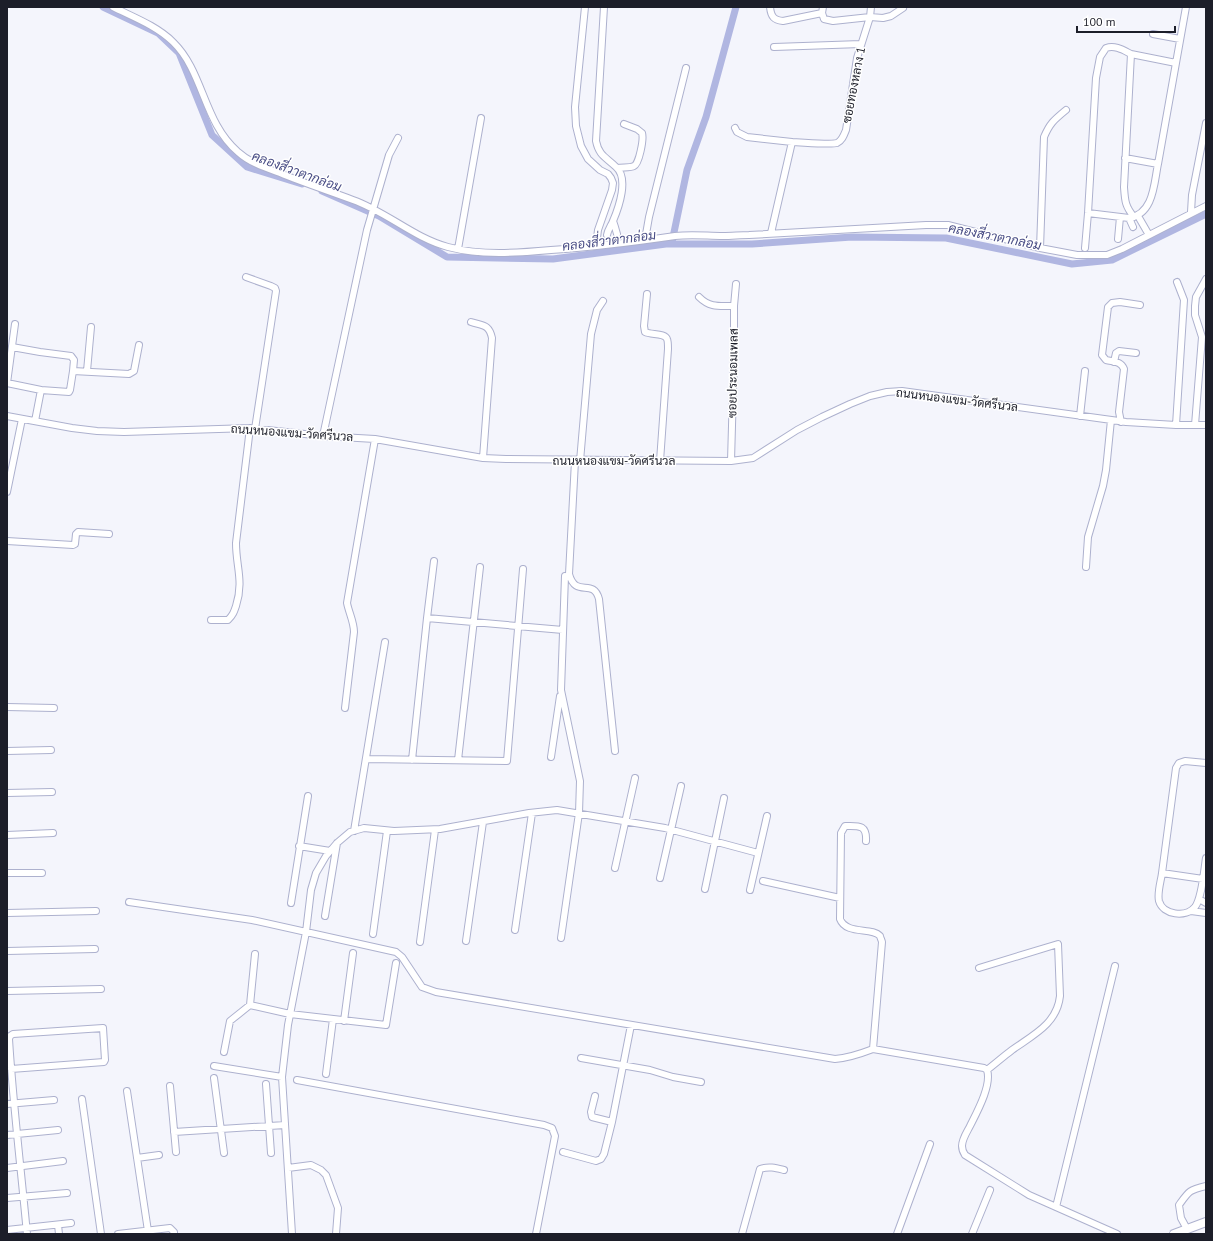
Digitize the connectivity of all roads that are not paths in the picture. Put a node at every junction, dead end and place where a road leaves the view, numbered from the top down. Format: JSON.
{"nodes":[{"id":1,"x":113,"y":7,"type":"edge"},
{"id":2,"x":585,"y":7,"type":"edge"},
{"id":3,"x":604,"y":7,"type":"edge"},
{"id":4,"x":770,"y":7,"type":"edge"},
{"id":5,"x":871,"y":7,"type":"edge"},
{"id":6,"x":1185,"y":7,"type":"edge"},
{"id":7,"x":903,"y":8,"type":"edge"},
{"id":8,"x":823,"y":10,"type":"edge"},
{"id":9,"x":870,"y":17,"type":"junction"},
{"id":10,"x":1153,"y":34,"type":"dead end"},
{"id":11,"x":1180,"y":39,"type":"junction"},
{"id":12,"x":861,"y":44,"type":"junction"},
{"id":13,"x":774,"y":47,"type":"dead end"},
{"id":14,"x":1131,"y":54,"type":"junction"},
{"id":15,"x":1176,"y":63,"type":"junction"},
{"id":16,"x":686,"y":68,"type":"dead end"},
{"id":17,"x":1066,"y":110,"type":"dead end"},
{"id":18,"x":481,"y":118,"type":"dead end"},
{"id":19,"x":1206,"y":123,"type":"edge"},
{"id":20,"x":624,"y":124,"type":"dead end"},
{"id":21,"x":735,"y":128,"type":"dead end"},
{"id":22,"x":398,"y":138,"type":"dead end"},
{"id":23,"x":792,"y":142,"type":"junction"},
{"id":24,"x":1125,"y":158,"type":"junction"},
{"id":25,"x":1158,"y":164,"type":"junction"},
{"id":26,"x":618,"y":168,"type":"junction"},
{"id":27,"x":1206,"y":206,"type":"edge"},
{"id":28,"x":373,"y":208,"type":"junction"},
{"id":29,"x":1191,"y":212,"type":"junction"},
{"id":30,"x":1088,"y":213,"type":"junction"},
{"id":31,"x":1120,"y":217,"type":"junction"},
{"id":32,"x":1133,"y":217,"type":"junction"},
{"id":33,"x":613,"y":221,"type":"junction"},
{"id":34,"x":771,"y":233,"type":"junction"},
{"id":35,"x":1149,"y":235,"type":"junction"},
{"id":36,"x":617,"y":238,"type":"junction"},
{"id":37,"x":607,"y":239,"type":"junction"},
{"id":38,"x":1118,"y":239,"type":"dead end"},
{"id":39,"x":645,"y":240,"type":"junction"},
{"id":40,"x":1138,"y":240,"type":"junction"},
{"id":41,"x":596,"y":246,"type":"junction"},
{"id":42,"x":1040,"y":248,"type":"junction"},
{"id":43,"x":1085,"y":248,"type":"dead end"},
{"id":44,"x":458,"y":249,"type":"junction"},
{"id":45,"x":246,"y":277,"type":"dead end"},
{"id":46,"x":1206,"y":279,"type":"edge"},
{"id":47,"x":1177,"y":282,"type":"dead end"},
{"id":48,"x":736,"y":284,"type":"dead end"},
{"id":49,"x":647,"y":294,"type":"dead end"},
{"id":50,"x":699,"y":297,"type":"dead end"},
{"id":51,"x":603,"y":301,"type":"dead end"},
{"id":52,"x":1140,"y":305,"type":"dead end"},
{"id":53,"x":734,"y":306,"type":"junction"},
{"id":54,"x":471,"y":322,"type":"dead end"},
{"id":55,"x":15,"y":324,"type":"dead end"},
{"id":56,"x":91,"y":326,"type":"dead end"},
{"id":57,"x":139,"y":345,"type":"dead end"},
{"id":58,"x":12,"y":347,"type":"junction"},
{"id":59,"x":1136,"y":353,"type":"dead end"},
{"id":60,"x":1114,"y":362,"type":"junction"},
{"id":61,"x":72,"y":371,"type":"junction"},
{"id":62,"x":87,"y":371,"type":"junction"},
{"id":63,"x":1085,"y":371,"type":"dead end"},
{"id":64,"x":7,"y":383,"type":"edge"},
{"id":65,"x":41,"y":390,"type":"junction"},
{"id":66,"x":7,"y":416,"type":"edge"},
{"id":67,"x":1080,"y":416,"type":"junction"},
{"id":68,"x":22,"y":419,"type":"junction"},
{"id":69,"x":1111,"y":420,"type":"junction"},
{"id":70,"x":35,"y":421,"type":"junction"},
{"id":71,"x":1121,"y":422,"type":"junction"},
{"id":72,"x":1176,"y":425,"type":"junction"},
{"id":73,"x":1195,"y":425,"type":"junction"},
{"id":74,"x":1206,"y":425,"type":"edge"},
{"id":75,"x":252,"y":428,"type":"junction"},
{"id":76,"x":323,"y":436,"type":"junction"},
{"id":77,"x":375,"y":439,"type":"junction"},
{"id":78,"x":483,"y":458,"type":"junction"},
{"id":79,"x":578,"y":461,"type":"junction"},
{"id":80,"x":660,"y":461,"type":"junction"},
{"id":81,"x":731,"y":461,"type":"junction"},
{"id":82,"x":7,"y":492,"type":"edge"},
{"id":83,"x":109,"y":534,"type":"dead end"},
{"id":84,"x":7,"y":541,"type":"edge"},
{"id":85,"x":434,"y":562,"type":"dead end"},
{"id":86,"x":480,"y":567,"type":"dead end"},
{"id":87,"x":1086,"y":567,"type":"dead end"},
{"id":88,"x":523,"y":569,"type":"dead end"},
{"id":89,"x":565,"y":576,"type":"dead end"},
{"id":90,"x":427,"y":618,"type":"junction"},
{"id":91,"x":211,"y":620,"type":"dead end"},
{"id":92,"x":473,"y":622,"type":"junction"},
{"id":93,"x":519,"y":626,"type":"junction"},
{"id":94,"x":563,"y":630,"type":"junction"},
{"id":95,"x":385,"y":642,"type":"dead end"},
{"id":96,"x":561,"y":690,"type":"junction"},
{"id":97,"x":7,"y":707,"type":"edge"},
{"id":98,"x":54,"y":708,"type":"dead end"},
{"id":99,"x":345,"y":708,"type":"dead end"},
{"id":100,"x":51,"y":750,"type":"dead end"},
{"id":101,"x":7,"y":751,"type":"edge"},
{"id":102,"x":615,"y":751,"type":"dead end"},
{"id":103,"x":551,"y":757,"type":"dead end"},
{"id":104,"x":366,"y":760,"type":"junction"},
{"id":105,"x":412,"y":760,"type":"junction"},
{"id":106,"x":458,"y":760,"type":"junction"},
{"id":107,"x":1206,"y":763,"type":"edge"},
{"id":108,"x":635,"y":778,"type":"dead end"},
{"id":109,"x":681,"y":786,"type":"dead end"},
{"id":110,"x":52,"y":792,"type":"dead end"},
{"id":111,"x":7,"y":793,"type":"edge"},
{"id":112,"x":308,"y":796,"type":"dead end"},
{"id":113,"x":724,"y":798,"type":"dead end"},
{"id":114,"x":532,"y":813,"type":"junction"},
{"id":115,"x":579,"y":814,"type":"junction"},
{"id":116,"x":767,"y":816,"type":"dead end"},
{"id":117,"x":626,"y":821,"type":"junction"},
{"id":118,"x":483,"y":822,"type":"junction"},
{"id":119,"x":671,"y":829,"type":"junction"},
{"id":120,"x":387,"y":830,"type":"junction"},
{"id":121,"x":435,"y":830,"type":"junction"},
{"id":122,"x":354,"y":831,"type":"junction"},
{"id":123,"x":53,"y":833,"type":"dead end"},
{"id":124,"x":7,"y":835,"type":"edge"},
{"id":125,"x":715,"y":841,"type":"junction"},
{"id":126,"x":866,"y":841,"type":"dead end"},
{"id":127,"x":337,"y":843,"type":"junction"},
{"id":128,"x":299,"y":846,"type":"junction"},
{"id":129,"x":330,"y":851,"type":"junction"},
{"id":130,"x":758,"y":853,"type":"junction"},
{"id":131,"x":1206,"y":858,"type":"edge"},
{"id":132,"x":615,"y":868,"type":"dead end"},
{"id":133,"x":42,"y":872,"type":"dead end"},
{"id":134,"x":7,"y":873,"type":"edge"},
{"id":135,"x":1162,"y":873,"type":"junction"},
{"id":136,"x":660,"y":878,"type":"dead end"},
{"id":137,"x":1203,"y":879,"type":"junction"},
{"id":138,"x":763,"y":880,"type":"dead end"},
{"id":139,"x":705,"y":889,"type":"dead end"},
{"id":140,"x":750,"y":890,"type":"dead end"},
{"id":141,"x":840,"y":898,"type":"junction"},
{"id":142,"x":1199,"y":900,"type":"junction"},
{"id":143,"x":129,"y":902,"type":"dead end"},
{"id":144,"x":291,"y":903,"type":"dead end"},
{"id":145,"x":1206,"y":903,"type":"edge"},
{"id":146,"x":96,"y":911,"type":"dead end"},
{"id":147,"x":1191,"y":911,"type":"junction"},
{"id":148,"x":7,"y":913,"type":"edge"},
{"id":149,"x":1206,"y":913,"type":"edge"},
{"id":150,"x":325,"y":916,"type":"dead end"},
{"id":151,"x":515,"y":930,"type":"dead end"},
{"id":152,"x":306,"y":932,"type":"junction"},
{"id":153,"x":373,"y":934,"type":"dead end"},
{"id":154,"x":561,"y":938,"type":"dead end"},
{"id":155,"x":466,"y":941,"type":"dead end"},
{"id":156,"x":420,"y":942,"type":"dead end"},
{"id":157,"x":95,"y":949,"type":"dead end"},
{"id":158,"x":7,"y":951,"type":"edge"},
{"id":159,"x":353,"y":953,"type":"dead end"},
{"id":160,"x":255,"y":954,"type":"dead end"},
{"id":161,"x":396,"y":963,"type":"dead end"},
{"id":162,"x":1116,"y":966,"type":"dead end"},
{"id":163,"x":980,"y":968,"type":"dead end"},
{"id":164,"x":101,"y":989,"type":"dead end"},
{"id":165,"x":7,"y":991,"type":"edge"},
{"id":166,"x":250,"y":1005,"type":"junction"},
{"id":167,"x":290,"y":1014,"type":"junction"},
{"id":168,"x":334,"y":1019,"type":"junction"},
{"id":169,"x":344,"y":1020,"type":"junction"},
{"id":170,"x":631,"y":1025,"type":"junction"},
{"id":171,"x":876,"y":1049,"type":"junction"},
{"id":172,"x":224,"y":1052,"type":"dead end"},
{"id":173,"x":582,"y":1058,"type":"dead end"},
{"id":174,"x":214,"y":1066,"type":"dead end"},
{"id":175,"x":624,"y":1066,"type":"junction"},
{"id":176,"x":11,"y":1068,"type":"junction"},
{"id":177,"x":987,"y":1070,"type":"junction"},
{"id":178,"x":326,"y":1074,"type":"dead end"},
{"id":179,"x":282,"y":1077,"type":"junction"},
{"id":180,"x":214,"y":1078,"type":"dead end"},
{"id":181,"x":297,"y":1080,"type":"dead end"},
{"id":182,"x":701,"y":1082,"type":"dead end"},
{"id":183,"x":266,"y":1084,"type":"dead end"},
{"id":184,"x":170,"y":1086,"type":"dead end"},
{"id":185,"x":127,"y":1091,"type":"dead end"},
{"id":186,"x":594,"y":1096,"type":"dead end"},
{"id":187,"x":82,"y":1099,"type":"dead end"},
{"id":188,"x":54,"y":1100,"type":"dead end"},
{"id":189,"x":10,"y":1103,"type":"edge"},
{"id":190,"x":612,"y":1122,"type":"junction"},
{"id":191,"x":285,"y":1124,"type":"junction"},
{"id":192,"x":269,"y":1126,"type":"junction"},
{"id":193,"x":221,"y":1129,"type":"junction"},
{"id":194,"x":58,"y":1130,"type":"dead end"},
{"id":195,"x":174,"y":1132,"type":"junction"},
{"id":196,"x":17,"y":1134,"type":"junction"},
{"id":197,"x":7,"y":1135,"type":"edge"},
{"id":198,"x":930,"y":1144,"type":"dead end"},
{"id":199,"x":558,"y":1151,"type":"junction"},
{"id":200,"x":176,"y":1152,"type":"dead end"},
{"id":201,"x":224,"y":1153,"type":"dead end"},
{"id":202,"x":271,"y":1153,"type":"dead end"},
{"id":203,"x":159,"y":1155,"type":"dead end"},
{"id":204,"x":137,"y":1158,"type":"junction"},
{"id":205,"x":63,"y":1161,"type":"dead end"},
{"id":206,"x":20,"y":1167,"type":"junction"},
{"id":207,"x":7,"y":1168,"type":"edge"},
{"id":208,"x":288,"y":1168,"type":"junction"},
{"id":209,"x":784,"y":1170,"type":"dead end"},
{"id":210,"x":1206,"y":1186,"type":"edge"},
{"id":211,"x":990,"y":1190,"type":"dead end"},
{"id":212,"x":67,"y":1193,"type":"dead end"},
{"id":213,"x":23,"y":1196,"type":"junction"},
{"id":214,"x":7,"y":1198,"type":"edge"},
{"id":215,"x":1056,"y":1207,"type":"junction"},
{"id":216,"x":1206,"y":1222,"type":"edge"},
{"id":217,"x":71,"y":1223,"type":"dead end"},
{"id":218,"x":58,"y":1225,"type":"junction"},
{"id":219,"x":1187,"y":1229,"type":"junction"},
{"id":220,"x":7,"y":1230,"type":"edge"},
{"id":221,"x":27,"y":1231,"type":"edge"},
{"id":222,"x":148,"y":1231,"type":"junction"},
{"id":223,"x":59,"y":1234,"type":"edge"},
{"id":224,"x":101,"y":1234,"type":"edge"},
{"id":225,"x":118,"y":1234,"type":"edge"},
{"id":226,"x":174,"y":1234,"type":"edge"},
{"id":227,"x":292,"y":1234,"type":"edge"},
{"id":228,"x":336,"y":1234,"type":"edge"},
{"id":229,"x":536,"y":1234,"type":"edge"},
{"id":230,"x":742,"y":1234,"type":"edge"},
{"id":231,"x":897,"y":1234,"type":"edge"},
{"id":232,"x":972,"y":1234,"type":"edge"},
{"id":233,"x":1117,"y":1234,"type":"edge"},
{"id":234,"x":1174,"y":1234,"type":"edge"}],
"edges":[{"from":1,"to":28,"type":"street"},
{"from":2,"to":41,"type":"street"},
{"from":3,"to":26,"type":"street"},
{"from":4,"to":8,"type":"street"},
{"from":5,"to":9,"type":"street","name":"ซอยทองหลาง 1"},
{"from":6,"to":11,"type":"street"},
{"from":7,"to":9,"type":"street"},
{"from":8,"to":9,"type":"street"},
{"from":9,"to":12,"type":"street","name":"ซอยทองหลาง 1"},
{"from":10,"to":11,"type":"street"},
{"from":11,"to":15,"type":"street"},
{"from":12,"to":13,"type":"street"},
{"from":12,"to":23,"type":"street","name":"ซอยทองหลาง 1"},
{"from":14,"to":15,"type":"street"},
{"from":14,"to":24,"type":"street"},
{"from":14,"to":30,"type":"street"},
{"from":15,"to":25,"type":"street"},
{"from":16,"to":39,"type":"street"},
{"from":17,"to":42,"type":"street"},
{"from":18,"to":44,"type":"street"},
{"from":19,"to":29,"type":"street"},
{"from":20,"to":26,"type":"street"},
{"from":21,"to":23,"type":"street","name":"ซอยทองหลาง 1"},
{"from":22,"to":28,"type":"street"},
{"from":23,"to":34,"type":"street"},
{"from":24,"to":25,"type":"street"},
{"from":24,"to":32,"type":"street"},
{"from":25,"to":32,"type":"street"},
{"from":26,"to":33,"type":"street"},
{"from":27,"to":29,"type":"street"},
{"from":28,"to":44,"type":"street"},
{"from":28,"to":76,"type":"street"},
{"from":29,"to":35,"type":"street"},
{"from":30,"to":31,"type":"street"},
{"from":30,"to":43,"type":"street"},
{"from":31,"to":32,"type":"street"},
{"from":31,"to":38,"type":"street"},
{"from":32,"to":35,"type":"street"},
{"from":32,"to":40,"type":"street"},
{"from":33,"to":36,"type":"street"},
{"from":33,"to":37,"type":"street"},
{"from":34,"to":39,"type":"street"},
{"from":34,"to":42,"type":"street"},
{"from":35,"to":40,"type":"street"},
{"from":36,"to":37,"type":"street"},
{"from":36,"to":39,"type":"street"},
{"from":37,"to":41,"type":"street"},
{"from":40,"to":42,"type":"street"},
{"from":41,"to":44,"type":"street"},
{"from":45,"to":75,"type":"street"},
{"from":46,"to":73,"type":"street"},
{"from":47,"to":72,"type":"street"},
{"from":48,"to":53,"type":"street","name":"ซอยประนอมเพลส"},
{"from":49,"to":80,"type":"street"},
{"from":50,"to":53,"type":"street"},
{"from":51,"to":79,"type":"street"},
{"from":52,"to":60,"type":"street"},
{"from":53,"to":81,"type":"street","name":"ซอยประนอมเพลส"},
{"from":54,"to":78,"type":"street"},
{"from":55,"to":58,"type":"street"},
{"from":56,"to":62,"type":"street"},
{"from":57,"to":62,"type":"street"},
{"from":58,"to":61,"type":"street"},
{"from":58,"to":64,"type":"street"},
{"from":59,"to":60,"type":"street"},
{"from":60,"to":71,"type":"street"},
{"from":61,"to":62,"type":"street"},
{"from":61,"to":65,"type":"street"},
{"from":63,"to":67,"type":"street"},
{"from":64,"to":65,"type":"street"},
{"from":65,"to":70,"type":"street"},
{"from":66,"to":68,"type":"street","name":"ถนนหนองแขม-วัดศรีนวล"},
{"from":67,"to":69,"type":"street","name":"ถนนหนองแขม-วัดศรีนวล"},
{"from":67,"to":81,"type":"street","name":"ถนนหนองแขม-วัดศรีนวล"},
{"from":68,"to":70,"type":"street","name":"ถนนหนองแขม-วัดศรีนวล"},
{"from":68,"to":82,"type":"street"},
{"from":69,"to":71,"type":"street","name":"ถนนหนองแขม-วัดศรีนวล"},
{"from":69,"to":87,"type":"street"},
{"from":70,"to":75,"type":"street","name":"ถนนหนองแขม-วัดศรีนวล"},
{"from":71,"to":72,"type":"street","name":"ถนนหนองแขม-วัดศรีนวล"},
{"from":72,"to":73,"type":"street","name":"ถนนหนองแขม-วัดศรีนวล"},
{"from":73,"to":74,"type":"street","name":"ถนนหนองแขม-วัดศรีนวล"},
{"from":75,"to":76,"type":"street","name":"ถนนหนองแขม-วัดศรีนวล"},
{"from":75,"to":91,"type":"street"},
{"from":76,"to":77,"type":"street","name":"ถนนหนองแขม-วัดศรีนวล"},
{"from":77,"to":78,"type":"street","name":"ถนนหนองแขม-วัดศรีนวล"},
{"from":77,"to":99,"type":"street"},
{"from":78,"to":79,"type":"street","name":"ถนนหนองแขม-วัดศรีนวล"},
{"from":79,"to":80,"type":"street","name":"ถนนหนองแขม-วัดศรีนวล"},
{"from":79,"to":102,"type":"street"},
{"from":80,"to":81,"type":"street","name":"ถนนหนองแขม-วัดศรีนวล"},
{"from":83,"to":84,"type":"street"},
{"from":85,"to":90,"type":"street"},
{"from":86,"to":92,"type":"street"},
{"from":88,"to":93,"type":"street"},
{"from":89,"to":94,"type":"street"},
{"from":90,"to":92,"type":"street"},
{"from":90,"to":105,"type":"street"},
{"from":92,"to":93,"type":"street"},
{"from":92,"to":106,"type":"street"},
{"from":93,"to":94,"type":"street"},
{"from":93,"to":106,"type":"street"},
{"from":94,"to":96,"type":"street"},
{"from":95,"to":104,"type":"street"},
{"from":96,"to":103,"type":"street"},
{"from":96,"to":115,"type":"street"},
{"from":97,"to":98,"type":"street"},
{"from":100,"to":101,"type":"street"},
{"from":104,"to":105,"type":"street"},
{"from":104,"to":122,"type":"street"},
{"from":105,"to":106,"type":"street"},
{"from":107,"to":135,"type":"street"},
{"from":108,"to":117,"type":"street"},
{"from":109,"to":119,"type":"street"},
{"from":110,"to":111,"type":"street"},
{"from":112,"to":128,"type":"street"},
{"from":113,"to":125,"type":"street"},
{"from":114,"to":115,"type":"street"},
{"from":114,"to":118,"type":"street"},
{"from":114,"to":151,"type":"street"},
{"from":115,"to":117,"type":"street"},
{"from":115,"to":154,"type":"street"},
{"from":116,"to":130,"type":"street"},
{"from":117,"to":119,"type":"street"},
{"from":117,"to":132,"type":"street"},
{"from":118,"to":121,"type":"street"},
{"from":118,"to":155,"type":"street"},
{"from":119,"to":125,"type":"street"},
{"from":119,"to":136,"type":"street"},
{"from":120,"to":121,"type":"street"},
{"from":120,"to":122,"type":"street"},
{"from":120,"to":153,"type":"street"},
{"from":121,"to":156,"type":"street"},
{"from":122,"to":127,"type":"street"},
{"from":123,"to":124,"type":"street"},
{"from":125,"to":130,"type":"street"},
{"from":125,"to":139,"type":"street"},
{"from":126,"to":141,"type":"street"},
{"from":127,"to":129,"type":"street"},
{"from":127,"to":150,"type":"street"},
{"from":128,"to":129,"type":"street"},
{"from":128,"to":144,"type":"street"},
{"from":129,"to":152,"type":"street"},
{"from":130,"to":140,"type":"street"},
{"from":131,"to":137,"type":"street"},
{"from":133,"to":134,"type":"street"},
{"from":135,"to":137,"type":"street"},
{"from":135,"to":147,"type":"street"},
{"from":137,"to":142,"type":"street"},
{"from":138,"to":141,"type":"street"},
{"from":141,"to":171,"type":"street"},
{"from":142,"to":145,"type":"street"},
{"from":142,"to":147,"type":"street"},
{"from":143,"to":152,"type":"street"},
{"from":146,"to":148,"type":"street"},
{"from":147,"to":149,"type":"street"},
{"from":152,"to":167,"type":"street"},
{"from":152,"to":170,"type":"street"},
{"from":157,"to":158,"type":"street"},
{"from":159,"to":169,"type":"street"},
{"from":160,"to":166,"type":"street"},
{"from":161,"to":169,"type":"street"},
{"from":162,"to":215,"type":"street"},
{"from":163,"to":177,"type":"street"},
{"from":164,"to":165,"type":"street"},
{"from":166,"to":167,"type":"street"},
{"from":166,"to":172,"type":"street"},
{"from":167,"to":168,"type":"street"},
{"from":167,"to":179,"type":"street"},
{"from":168,"to":169,"type":"street"},
{"from":168,"to":178,"type":"street"},
{"from":170,"to":171,"type":"street"},
{"from":170,"to":175,"type":"street"},
{"from":171,"to":177,"type":"street"},
{"from":173,"to":175,"type":"street"},
{"from":174,"to":179,"type":"street"},
{"from":175,"to":182,"type":"street"},
{"from":175,"to":190,"type":"street"},
{"from":176,"to":176,"type":"street"},
{"from":176,"to":189,"type":"street"},
{"from":177,"to":215,"type":"street"},
{"from":179,"to":191,"type":"street"},
{"from":180,"to":193,"type":"street"},
{"from":181,"to":199,"type":"street"},
{"from":183,"to":192,"type":"street"},
{"from":184,"to":195,"type":"street"},
{"from":185,"to":204,"type":"street"},
{"from":186,"to":190,"type":"street"},
{"from":187,"to":224,"type":"street"},
{"from":188,"to":189,"type":"street"},
{"from":189,"to":196,"type":"street"},
{"from":190,"to":199,"type":"street"},
{"from":191,"to":192,"type":"street"},
{"from":191,"to":208,"type":"street"},
{"from":192,"to":193,"type":"street"},
{"from":192,"to":202,"type":"street"},
{"from":193,"to":195,"type":"street"},
{"from":193,"to":201,"type":"street"},
{"from":194,"to":196,"type":"street"},
{"from":195,"to":200,"type":"street"},
{"from":196,"to":197,"type":"street"},
{"from":196,"to":206,"type":"street"},
{"from":198,"to":231,"type":"street"},
{"from":199,"to":229,"type":"street"},
{"from":203,"to":204,"type":"street"},
{"from":204,"to":222,"type":"street"},
{"from":205,"to":206,"type":"street"},
{"from":206,"to":207,"type":"street"},
{"from":206,"to":213,"type":"street"},
{"from":208,"to":227,"type":"street"},
{"from":208,"to":228,"type":"street"},
{"from":209,"to":230,"type":"street"},
{"from":210,"to":219,"type":"street"},
{"from":211,"to":232,"type":"street"},
{"from":212,"to":213,"type":"street"},
{"from":213,"to":214,"type":"street"},
{"from":213,"to":221,"type":"street"},
{"from":215,"to":233,"type":"street"},
{"from":216,"to":219,"type":"main road"},
{"from":217,"to":218,"type":"street"},
{"from":218,"to":221,"type":"street"},
{"from":218,"to":223,"type":"street"},
{"from":219,"to":234,"type":"main road"},
{"from":220,"to":221,"type":"street"},
{"from":222,"to":225,"type":"street"},
{"from":222,"to":226,"type":"street"}]}
